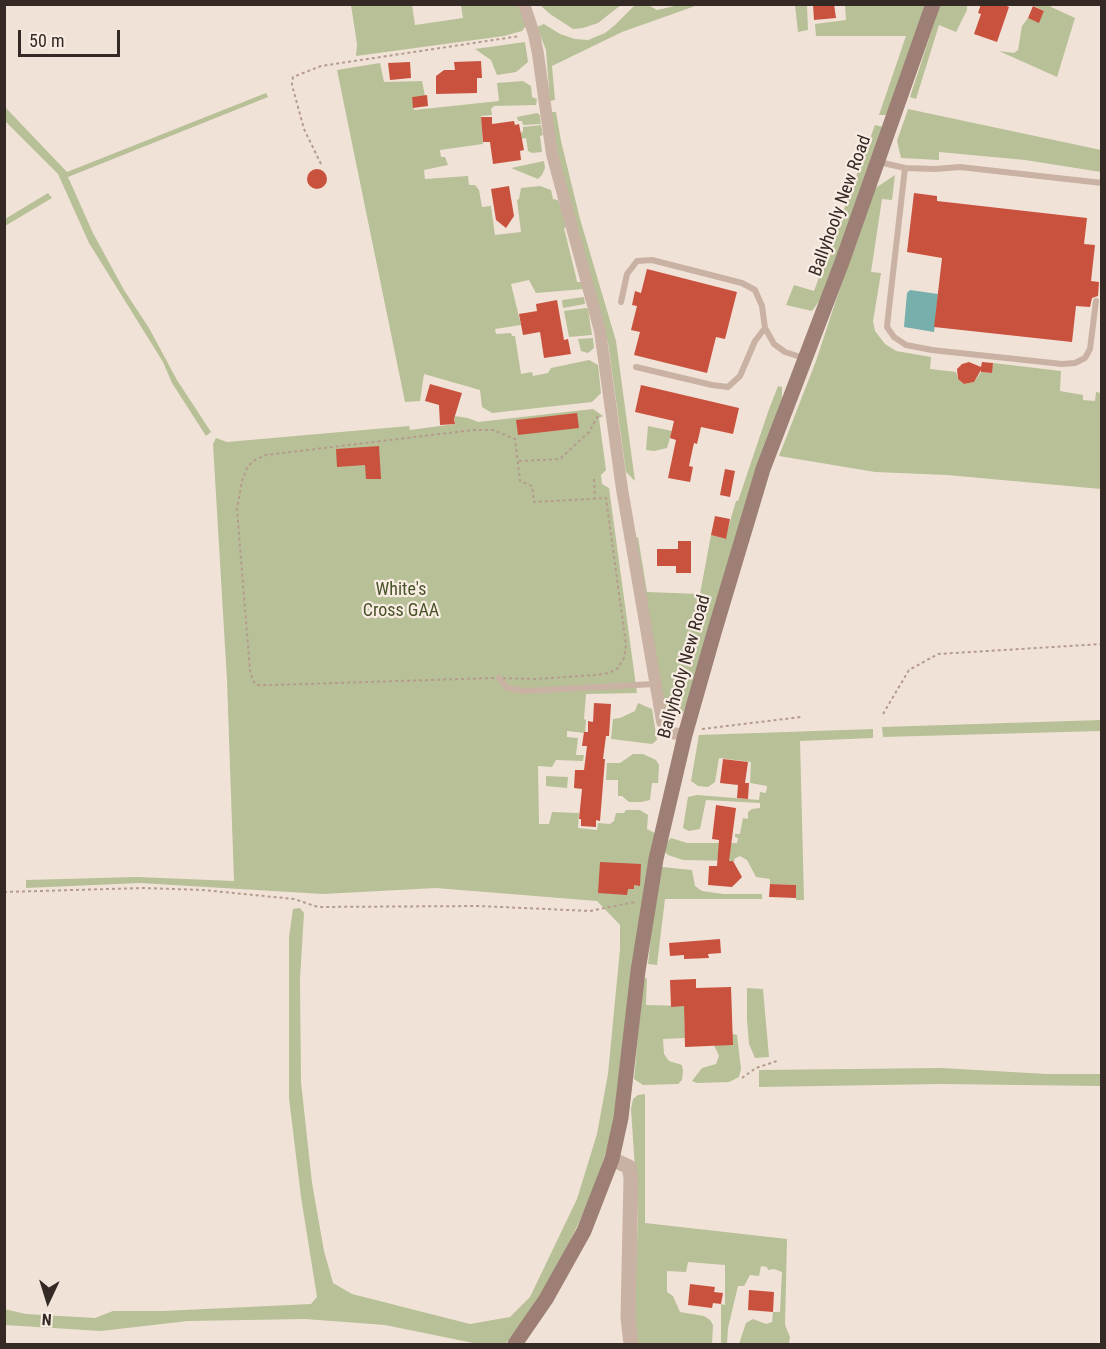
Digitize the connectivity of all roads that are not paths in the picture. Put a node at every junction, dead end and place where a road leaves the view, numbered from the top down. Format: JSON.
{"nodes":[{"id":1,"x":524,"y":4,"type":"edge"},
{"id":2,"x":933,"y":4,"type":"edge"},
{"id":3,"x":878,"y":162,"type":"junction"},
{"id":4,"x":905,"y":168,"type":"junction"},
{"id":5,"x":1101,"y":183,"type":"edge"},
{"id":6,"x":1096,"y":301,"type":"dead end"},
{"id":7,"x":621,"y":302,"type":"dead end"},
{"id":8,"x":765,"y":328,"type":"junction"},
{"id":9,"x":804,"y":358,"type":"junction"},
{"id":10,"x":636,"y":367,"type":"dead end"},
{"id":11,"x":499,"y":678,"type":"road end"},
{"id":12,"x":654,"y":684,"type":"junction"},
{"id":13,"x":692,"y":732,"type":"junction"},
{"id":14,"x":612,"y":1159,"type":"junction"},
{"id":15,"x":515,"y":1344,"type":"edge"},
{"id":16,"x":631,"y":1344,"type":"edge"}],
"edges":[{"from":1,"to":12,"type":"street"},
{"from":2,"to":3,"type":"main road","name":"Ballyhooly New Road"},
{"from":3,"to":4,"type":"lane"},
{"from":3,"to":9,"type":"main road","name":"Ballyhooly New Road"},
{"from":4,"to":5,"type":"lane"},
{"from":4,"to":6,"type":"lane"},
{"from":7,"to":8,"type":"lane"},
{"from":8,"to":9,"type":"lane"},
{"from":8,"to":10,"type":"lane"},
{"from":9,"to":13,"type":"main road","name":"Ballyhooly New Road"},
{"from":11,"to":12,"type":"lane"},
{"from":12,"to":13,"type":"street"},
{"from":13,"to":14,"type":"main road","name":"Ballyhooly New Road"},
{"from":14,"to":15,"type":"main road","name":"Ballyhooly New Road"},
{"from":14,"to":16,"type":"street"}]}
